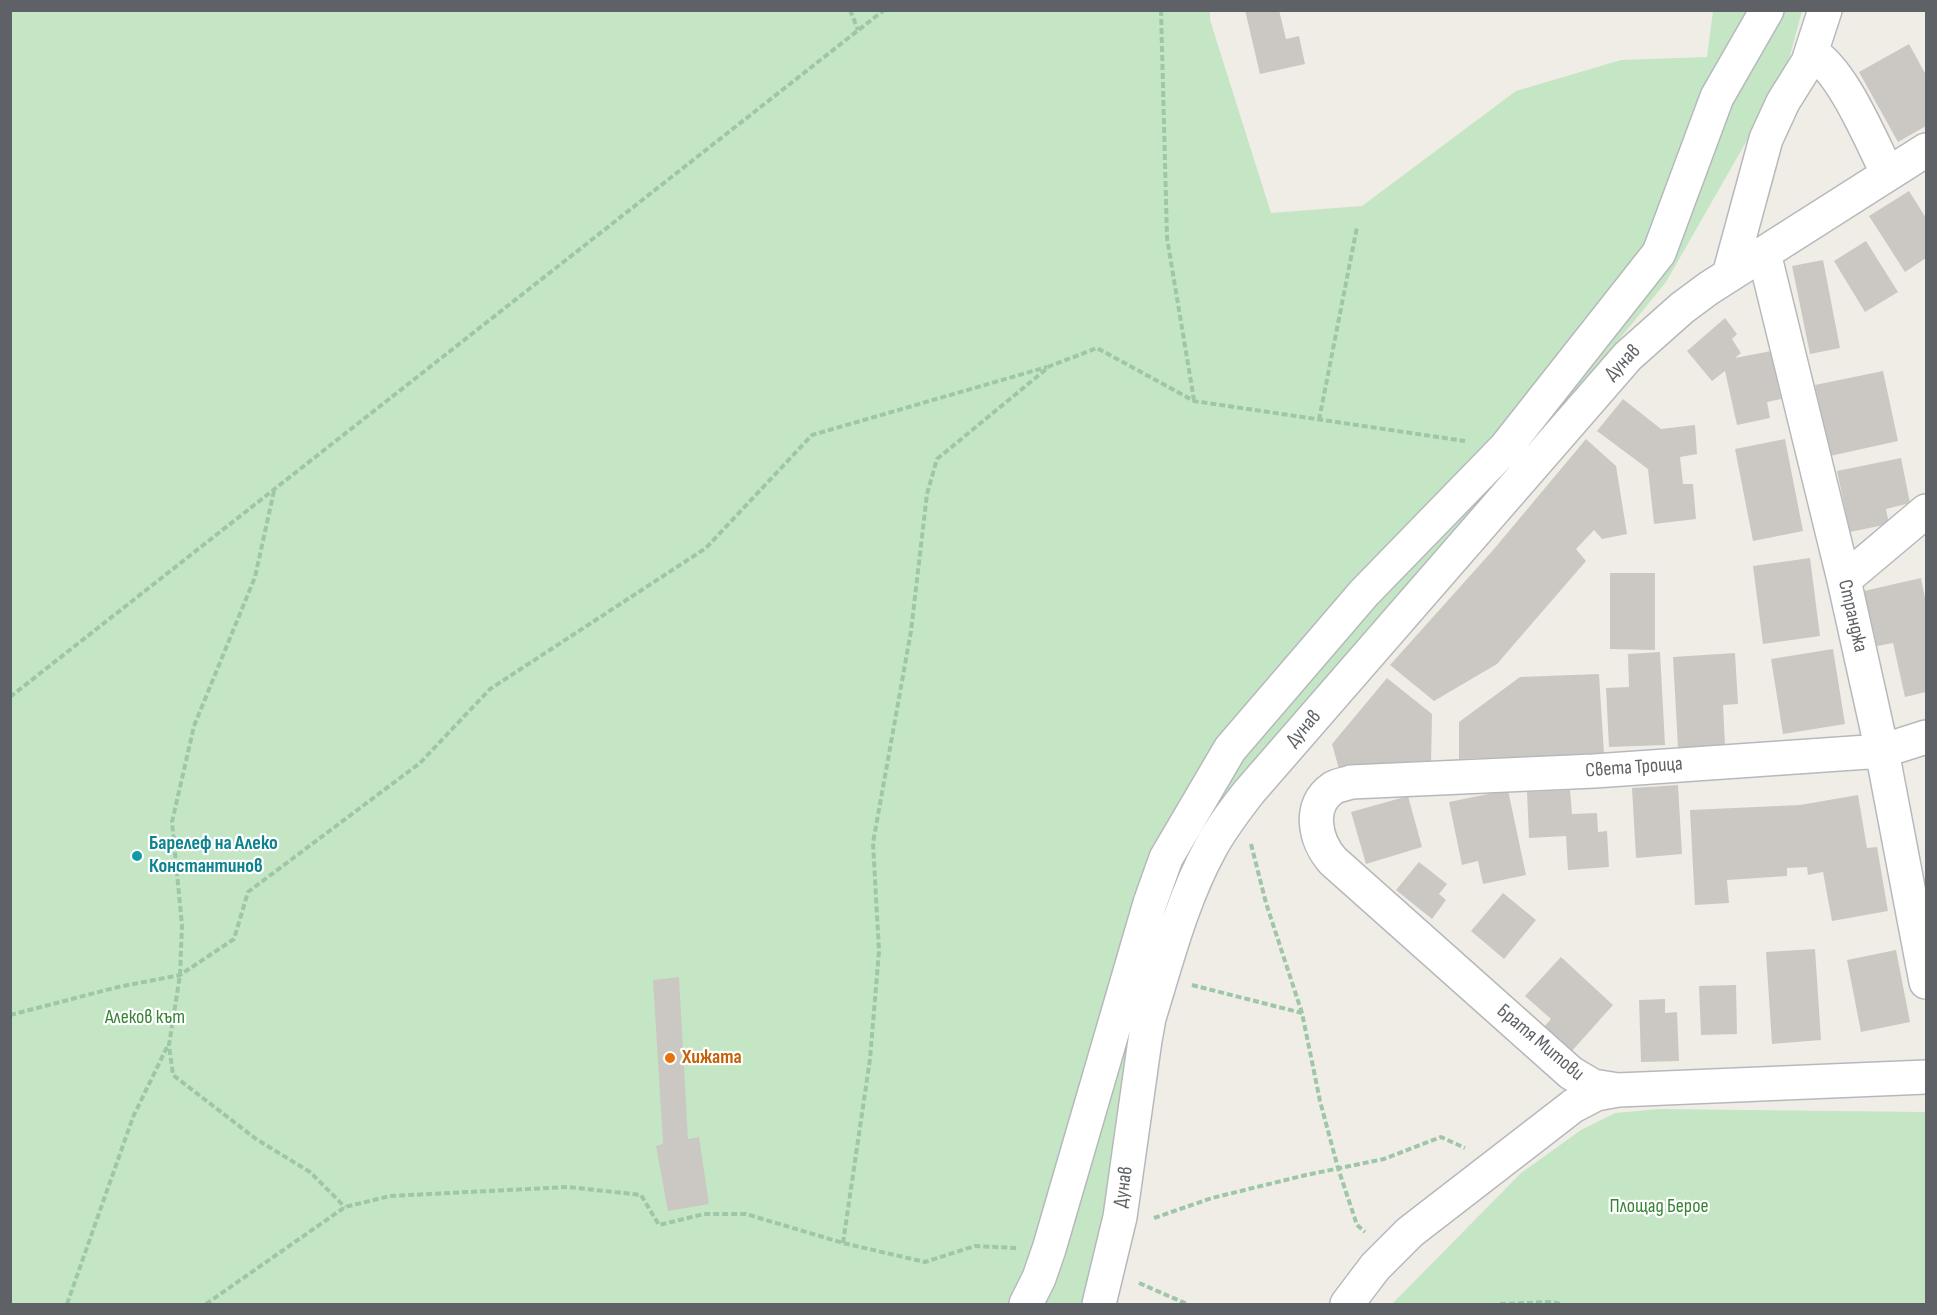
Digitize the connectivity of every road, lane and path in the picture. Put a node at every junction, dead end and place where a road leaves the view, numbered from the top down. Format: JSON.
{"nodes":[{"id":1,"x":850,"y":10,"type":"edge"},
{"id":2,"x":884,"y":10,"type":"edge"},
{"id":3,"x":1161,"y":10,"type":"edge"},
{"id":4,"x":1767,"y":10,"type":"edge"},
{"id":5,"x":1825,"y":10,"type":"edge"},
{"id":6,"x":858,"y":30,"type":"junction"},
{"id":7,"x":1812,"y":53,"type":"junction"},
{"id":8,"x":1926,"y":150,"type":"edge"},
{"id":9,"x":1888,"y":174,"type":"junction"},
{"id":10,"x":1357,"y":227,"type":"dead end"},
{"id":11,"x":1764,"y":253,"type":"junction"},
{"id":12,"x":1729,"y":275,"type":"junction"},
{"id":13,"x":1050,"y":366,"type":"junction"},
{"id":14,"x":1194,"y":401,"type":"junction"},
{"id":15,"x":1319,"y":420,"type":"junction"},
{"id":16,"x":1506,"y":447,"type":"junction"},
{"id":17,"x":274,"y":491,"type":"junction"},
{"id":18,"x":1926,"y":511,"type":"edge"},
{"id":19,"x":1844,"y":580,"type":"junction"},
{"id":20,"x":10,"y":697,"type":"edge"},
{"id":21,"x":1926,"y":737,"type":"edge"},
{"id":22,"x":1882,"y":751,"type":"junction"},
{"id":23,"x":1340,"y":786,"type":"joint"},
{"id":24,"x":1250,"y":842,"type":"dead end"},
{"id":25,"x":180,"y":975,"type":"junction"},
{"id":26,"x":1162,"y":977,"type":"junction"},
{"id":27,"x":1926,"y":982,"type":"edge"},
{"id":28,"x":1302,"y":1013,"type":"junction"},
{"id":29,"x":10,"y":1015,"type":"edge"},
{"id":30,"x":169,"y":1045,"type":"junction"},
{"id":31,"x":1926,"y":1077,"type":"edge"},
{"id":32,"x":1618,"y":1090,"type":"junction"},
{"id":33,"x":1499,"y":1162,"type":"junction"},
{"id":34,"x":1338,"y":1168,"type":"junction"},
{"id":35,"x":345,"y":1207,"type":"junction"},
{"id":36,"x":1117,"y":1234,"type":"junction"},
{"id":37,"x":843,"y":1243,"type":"junction"},
{"id":38,"x":1049,"y":1249,"type":"junction"},
{"id":39,"x":1390,"y":1251,"type":"junction"},
{"id":40,"x":1108,"y":1269,"type":"junction"},
{"id":41,"x":67,"y":1305,"type":"edge"},
{"id":42,"x":206,"y":1305,"type":"edge"},
{"id":43,"x":1026,"y":1305,"type":"edge"},
{"id":44,"x":1099,"y":1305,"type":"edge"},
{"id":45,"x":1187,"y":1305,"type":"edge"},
{"id":46,"x":1347,"y":1305,"type":"edge"},
{"id":47,"x":1500,"y":1305,"type":"edge"},
{"id":48,"x":1562,"y":1305,"type":"edge"}],
"edges":[{"from":1,"to":6,"type":"path"},
{"from":2,"to":6,"type":"path"},
{"from":3,"to":14,"type":"path"},
{"from":4,"to":16,"type":"street"},
{"from":5,"to":7,"type":"street"},
{"from":6,"to":17,"type":"path"},
{"from":7,"to":9,"type":"street"},
{"from":7,"to":12,"type":"street"},
{"from":8,"to":9,"type":"street","name":"Дунав"},
{"from":9,"to":11,"type":"street","name":"Дунав"},
{"from":10,"to":15,"type":"path"},
{"from":11,"to":12,"type":"street","name":"Дунав"},
{"from":11,"to":19,"type":"street","name":"Странджа"},
{"from":12,"to":26,"type":"street","name":"Дунав"},
{"from":13,"to":14,"type":"path"},
{"from":13,"to":25,"type":"path"},
{"from":13,"to":37,"type":"path"},
{"from":14,"to":15,"type":"path"},
{"from":15,"to":16,"type":"path"},
{"from":16,"to":38,"type":"street"},
{"from":17,"to":20,"type":"path"},
{"from":17,"to":25,"type":"path"},
{"from":18,"to":19,"type":"street"},
{"from":19,"to":22,"type":"street","name":"Странджа"},
{"from":21,"to":22,"type":"street","name":"Света Троица"},
{"from":22,"to":23,"type":"street","name":"Света Троица"},
{"from":22,"to":27,"type":"street","name":"Странджа"},
{"from":23,"to":32,"type":"street","name":"Братя Митови"},
{"from":24,"to":28,"type":"path"},
{"from":25,"to":29,"type":"path"},
{"from":25,"to":30,"type":"path"},
{"from":26,"to":28,"type":"path"},
{"from":26,"to":36,"type":"street","name":"Дунав"},
{"from":28,"to":34,"type":"path"},
{"from":30,"to":35,"type":"path"},
{"from":30,"to":41,"type":"path"},
{"from":31,"to":32,"type":"street","name":"Братя Митови"},
{"from":32,"to":33,"type":"street"},
{"from":33,"to":34,"type":"path"},
{"from":33,"to":39,"type":"street"},
{"from":34,"to":36,"type":"path"},
{"from":34,"to":39,"type":"path"},
{"from":35,"to":37,"type":"path"},
{"from":35,"to":42,"type":"path"},
{"from":36,"to":40,"type":"street","name":"Дунав"},
{"from":37,"to":38,"type":"path"},
{"from":38,"to":43,"type":"street"},
{"from":39,"to":46,"type":"street"},
{"from":40,"to":44,"type":"street","name":"Дунав"},
{"from":40,"to":45,"type":"path"},
{"from":47,"to":48,"type":"path"}]}
